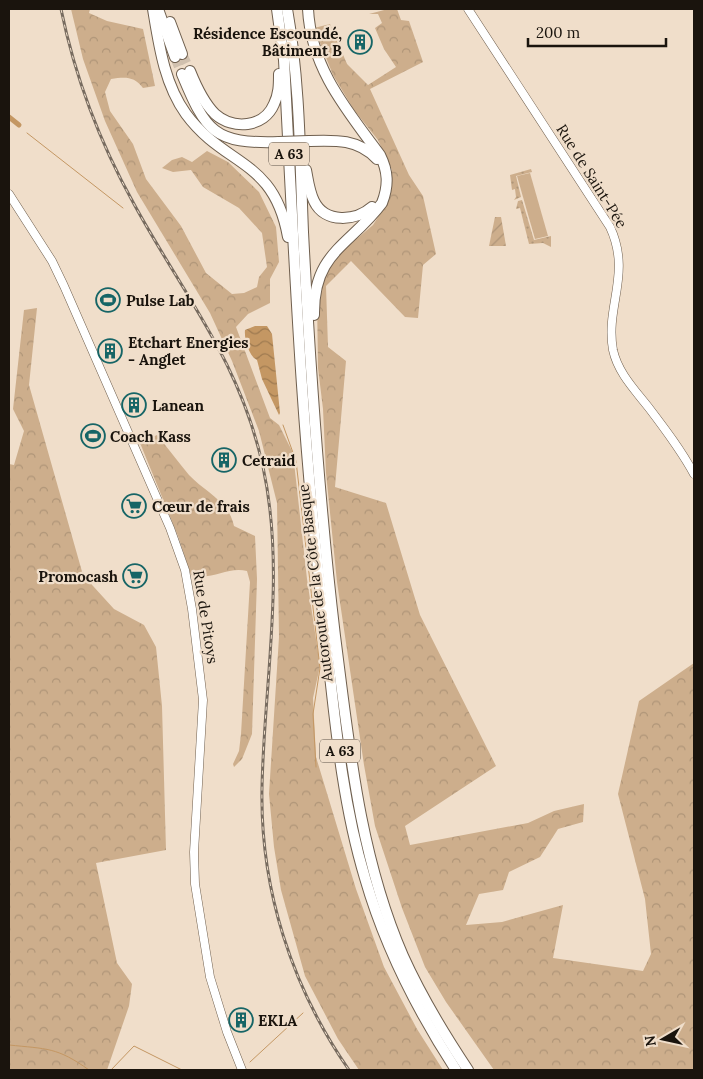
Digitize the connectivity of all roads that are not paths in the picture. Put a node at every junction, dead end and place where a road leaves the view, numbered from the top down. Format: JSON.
{"nodes":[{"id":1,"x":153,"y":9,"type":"edge"},
{"id":2,"x":158,"y":9,"type":"edge"},
{"id":3,"x":165,"y":9,"type":"edge"},
{"id":4,"x":278,"y":9,"type":"edge"},
{"id":5,"x":287,"y":9,"type":"edge"},
{"id":6,"x":308,"y":9,"type":"edge"},
{"id":7,"x":468,"y":9,"type":"edge"},
{"id":8,"x":280,"y":23,"type":"junction"},
{"id":9,"x":299,"y":134,"type":"junction"},
{"id":10,"x":10,"y":197,"type":"edge"},
{"id":11,"x":296,"y":285,"type":"junction"},
{"id":12,"x":310,"y":360,"type":"junction"},
{"id":13,"x":694,"y":474,"type":"edge"},
{"id":14,"x":242,"y":1070,"type":"edge"},
{"id":15,"x":456,"y":1070,"type":"edge"},
{"id":16,"x":468,"y":1070,"type":"edge"}],
"edges":[{"from":1,"to":11,"type":"highway"},
{"from":2,"to":3,"type":"highway"},
{"from":4,"to":8,"type":"highway","name":"Autoroute de la Côte Basque","number":"A 63"},
{"from":5,"to":9,"type":"highway","name":"Autoroute de la Côte Basque","number":"A 63"},
{"from":6,"to":12,"type":"highway"},
{"from":7,"to":13,"type":"street","name":"Rue de Saint-Pée"},
{"from":8,"to":9,"type":"highway","bridge":true},
{"from":8,"to":11,"type":"highway","name":"Autoroute de la Côte Basque","number":"A 63"},
{"from":9,"to":12,"type":"highway","name":"Autoroute de la Côte Basque","number":"A 63"},
{"from":10,"to":14,"type":"street","name":"Rue de Pitoys"},
{"from":11,"to":15,"type":"highway","name":"Autoroute de la Côte Basque","number":"A 63"},
{"from":12,"to":16,"type":"highway","name":"Autoroute de la Côte Basque","number":"A 63"}]}
